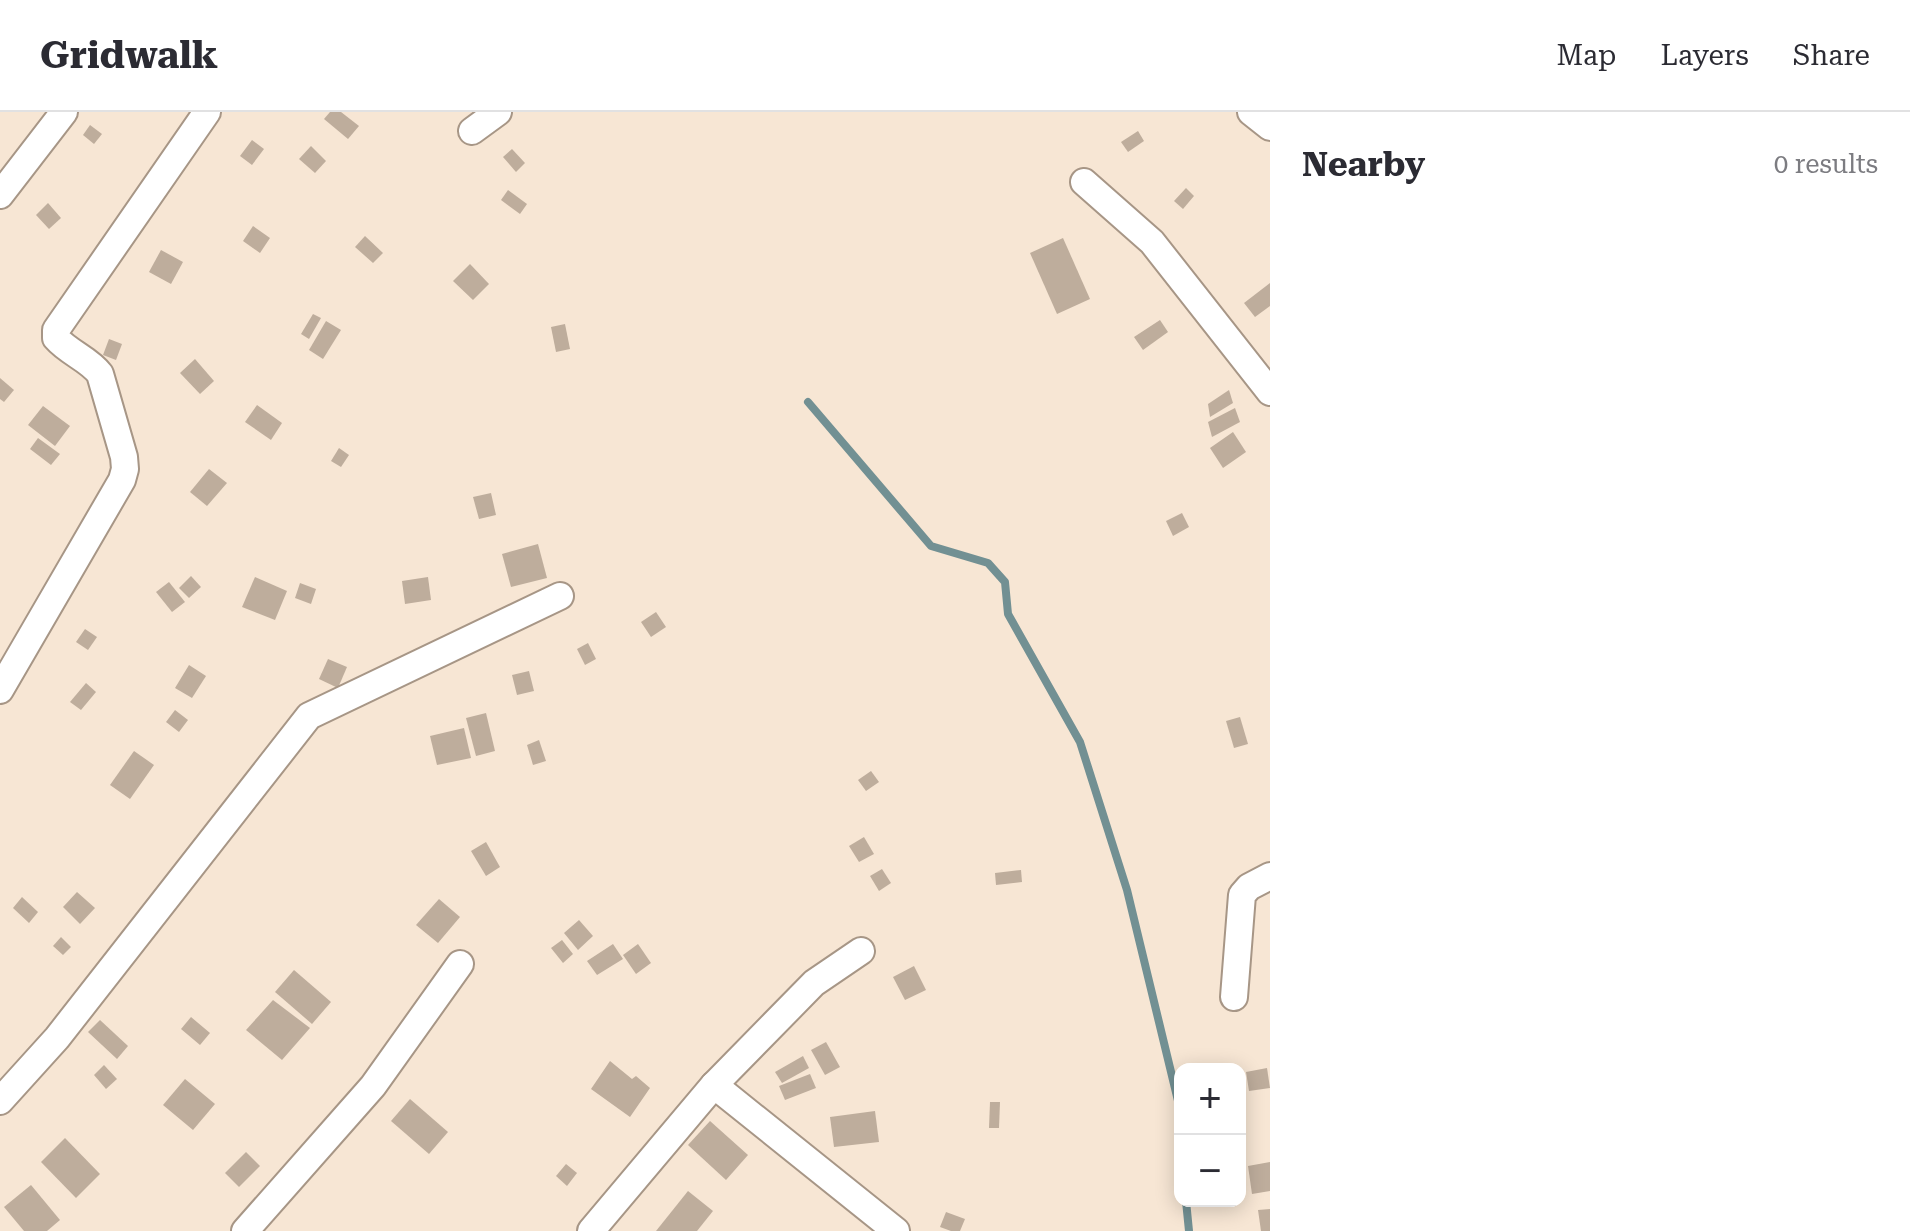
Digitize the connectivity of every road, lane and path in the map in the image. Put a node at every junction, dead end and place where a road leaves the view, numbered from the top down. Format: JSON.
{"nodes":[{"id":1,"x":64,"y":112,"type":"edge"},
{"id":2,"x":207,"y":112,"type":"edge"},
{"id":3,"x":498,"y":112,"type":"edge"},
{"id":4,"x":1251,"y":112,"type":"edge"},
{"id":5,"x":1270,"y":127,"type":"edge"},
{"id":6,"x":472,"y":131,"type":"dead end"},
{"id":7,"x":1084,"y":182,"type":"dead end"},
{"id":8,"x":0,"y":195,"type":"edge"},
{"id":9,"x":1270,"y":392,"type":"edge"},
{"id":10,"x":560,"y":596,"type":"dead end"},
{"id":11,"x":0,"y":690,"type":"edge"},
{"id":12,"x":1270,"y":876,"type":"edge"},
{"id":13,"x":861,"y":951,"type":"dead end"},
{"id":14,"x":460,"y":964,"type":"dead end"},
{"id":15,"x":1234,"y":997,"type":"dead end"},
{"id":16,"x":714,"y":1085,"type":"junction"},
{"id":17,"x":0,"y":1101,"type":"edge"},
{"id":18,"x":245,"y":1231,"type":"edge"},
{"id":19,"x":591,"y":1231,"type":"edge"},
{"id":20,"x":896,"y":1231,"type":"edge"}],
"edges":[{"from":1,"to":8,"type":"street"},
{"from":2,"to":11,"type":"street"},
{"from":3,"to":6,"type":"street"},
{"from":4,"to":5,"type":"street"},
{"from":7,"to":9,"type":"street"},
{"from":10,"to":17,"type":"street"},
{"from":12,"to":15,"type":"street"},
{"from":13,"to":16,"type":"street"},
{"from":14,"to":18,"type":"street"},
{"from":16,"to":19,"type":"street"},
{"from":16,"to":20,"type":"street"}]}
